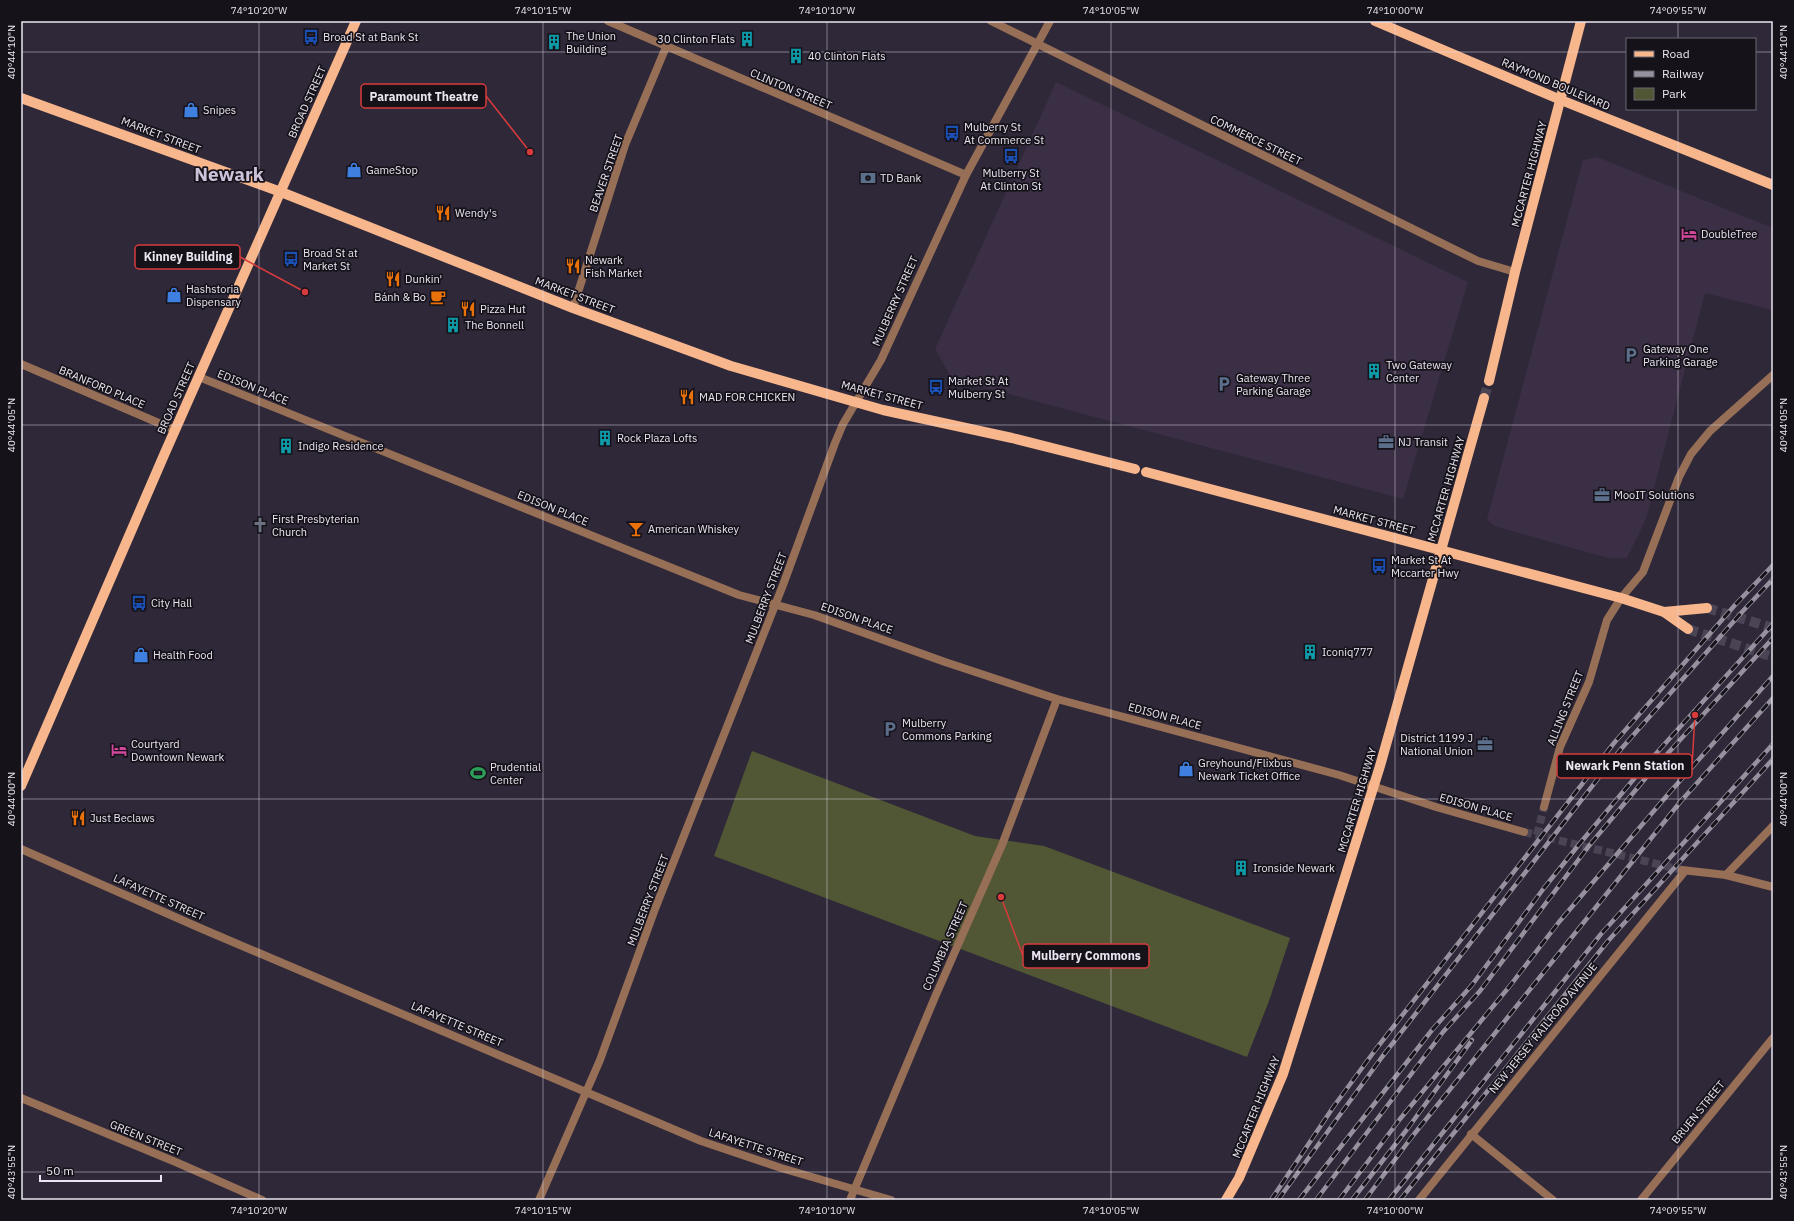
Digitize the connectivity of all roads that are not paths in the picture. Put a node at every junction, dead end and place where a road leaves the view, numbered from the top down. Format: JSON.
{"nodes":[{"id":1,"x":356,"y":21,"type":"edge"},
{"id":2,"x":608,"y":21,"type":"edge"},
{"id":3,"x":991,"y":21,"type":"edge"},
{"id":4,"x":1050,"y":21,"type":"edge"},
{"id":5,"x":1375,"y":21,"type":"edge"},
{"id":6,"x":1581,"y":21,"type":"edge"},
{"id":7,"x":1038,"y":44,"type":"junction"},
{"id":8,"x":666,"y":47,"type":"junction"},
{"id":9,"x":21,"y":98,"type":"edge"},
{"id":10,"x":1561,"y":100,"type":"junction"},
{"id":11,"x":966,"y":175,"type":"junction"},
{"id":12,"x":1773,"y":185,"type":"edge"},
{"id":13,"x":281,"y":192,"type":"junction"},
{"id":14,"x":1515,"y":272,"type":"junction"},
{"id":15,"x":573,"y":308,"type":"junction"},
{"id":16,"x":21,"y":364,"type":"edge"},
{"id":17,"x":1773,"y":375,"type":"edge"},
{"id":18,"x":199,"y":377,"type":"junction"},
{"id":19,"x":1489,"y":381,"type":"tunnel mouth"},
{"id":20,"x":1484,"y":398,"type":"tunnel mouth"},
{"id":21,"x":855,"y":403,"type":"junction"},
{"id":22,"x":175,"y":430,"type":"junction"},
{"id":23,"x":1135,"y":469,"type":"dead end"},
{"id":24,"x":1146,"y":472,"type":"dead end"},
{"id":25,"x":1440,"y":551,"type":"junction"},
{"id":26,"x":1621,"y":598,"type":"junction"},
{"id":27,"x":776,"y":604,"type":"junction"},
{"id":28,"x":1707,"y":608,"type":"tunnel mouth"},
{"id":29,"x":1664,"y":612,"type":"junction"},
{"id":30,"x":1688,"y":629,"type":"tunnel mouth"},
{"id":31,"x":1057,"y":699,"type":"junction"},
{"id":32,"x":21,"y":786,"type":"edge"},
{"id":33,"x":1374,"y":787,"type":"junction"},
{"id":34,"x":1544,"y":806,"type":"tunnel mouth"},
{"id":35,"x":1773,"y":826,"type":"edge"},
{"id":36,"x":1524,"y":832,"type":"tunnel mouth"},
{"id":37,"x":21,"y":849,"type":"edge"},
{"id":38,"x":1726,"y":875,"type":"junction"},
{"id":39,"x":1773,"y":888,"type":"edge"},
{"id":40,"x":1773,"y":1038,"type":"edge"},
{"id":41,"x":587,"y":1091,"type":"junction"},
{"id":42,"x":21,"y":1098,"type":"edge"},
{"id":43,"x":1471,"y":1134,"type":"junction"},
{"id":44,"x":854,"y":1190,"type":"junction"},
{"id":45,"x":262,"y":1200,"type":"edge"},
{"id":46,"x":539,"y":1200,"type":"edge"},
{"id":47,"x":850,"y":1200,"type":"edge"},
{"id":48,"x":891,"y":1200,"type":"edge"},
{"id":49,"x":1226,"y":1200,"type":"edge"},
{"id":50,"x":1419,"y":1200,"type":"edge"},
{"id":51,"x":1553,"y":1200,"type":"edge"},
{"id":52,"x":1641,"y":1200,"type":"edge"}],
"edges":[{"from":1,"to":13,"type":"main road","name":"BROAD STREET"},
{"from":2,"to":8,"type":"street","name":"CLINTON STREET"},
{"from":3,"to":7,"type":"street","name":"COMMERCE STREET"},
{"from":4,"to":7,"type":"street","name":"MULBERRY STREET"},
{"from":5,"to":10,"type":"main road","name":"RAYMOND BOULEVARD"},
{"from":6,"to":10,"type":"main road","name":"MCCARTER HIGHWAY"},
{"from":7,"to":11,"type":"street","name":"MULBERRY STREET"},
{"from":7,"to":14,"type":"street","name":"COMMERCE STREET"},
{"from":8,"to":11,"type":"street","name":"CLINTON STREET"},
{"from":8,"to":15,"type":"street","name":"BEAVER STREET"},
{"from":9,"to":13,"type":"main road","name":"MARKET STREET"},
{"from":10,"to":12,"type":"main road","name":"RAYMOND BOULEVARD"},
{"from":10,"to":14,"type":"main road","name":"MCCARTER HIGHWAY"},
{"from":11,"to":21,"type":"street","name":"MULBERRY STREET"},
{"from":13,"to":15,"type":"main road","name":"MARKET STREET"},
{"from":13,"to":18,"type":"main road","name":"BROAD STREET"},
{"from":14,"to":19,"type":"main road","name":"MCCARTER HIGHWAY"},
{"from":15,"to":21,"type":"main road","name":"MARKET STREET"},
{"from":16,"to":22,"type":"street","name":"BRANFORD PLACE"},
{"from":17,"to":26,"type":"street","name":"ALLING STREET"},
{"from":18,"to":22,"type":"main road","name":"BROAD STREET"},
{"from":18,"to":27,"type":"street","name":"EDISON PLACE"},
{"from":20,"to":25,"type":"main road","name":"MCCARTER HIGHWAY"},
{"from":21,"to":23,"type":"main road","name":"MARKET STREET"},
{"from":21,"to":27,"type":"street","name":"MULBERRY STREET"},
{"from":22,"to":32,"type":"main road","name":"BROAD STREET"},
{"from":24,"to":25,"type":"main road","name":"MARKET STREET"},
{"from":25,"to":26,"type":"main road","name":"MARKET STREET"},
{"from":25,"to":33,"type":"main road","name":"MCCARTER HIGHWAY"},
{"from":26,"to":29,"type":"main road","name":"MARKET STREET"},
{"from":26,"to":34,"type":"street","name":"ALLING STREET"},
{"from":27,"to":31,"type":"street","name":"EDISON PLACE"},
{"from":27,"to":41,"type":"street","name":"MULBERRY STREET"},
{"from":28,"to":29,"type":"main road","name":"MARKET STREET"},
{"from":29,"to":30,"type":"main road","name":"MARKET STREET"},
{"from":31,"to":33,"type":"street","name":"EDISON PLACE"},
{"from":31,"to":44,"type":"street","name":"COLUMBIA STREET"},
{"from":33,"to":36,"type":"street","name":"EDISON PLACE"},
{"from":33,"to":49,"type":"main road","name":"MCCARTER HIGHWAY"},
{"from":35,"to":38,"type":"street"},
{"from":37,"to":41,"type":"street","name":"LAFAYETTE STREET"},
{"from":38,"to":39,"type":"street"},
{"from":38,"to":43,"type":"street","name":"NEW JERSEY RAILROAD AVENUE"},
{"from":40,"to":52,"type":"street","name":"BRUEN STREET"},
{"from":41,"to":44,"type":"street","name":"LAFAYETTE STREET"},
{"from":41,"to":46,"type":"street","name":"MULBERRY STREET"},
{"from":42,"to":45,"type":"street","name":"GREEN STREET"},
{"from":43,"to":50,"type":"street","name":"NEW JERSEY RAILROAD AVENUE"},
{"from":43,"to":51,"type":"street"},
{"from":44,"to":47,"type":"street","name":"COLUMBIA STREET"},
{"from":44,"to":48,"type":"street","name":"LAFAYETTE STREET"}]}
